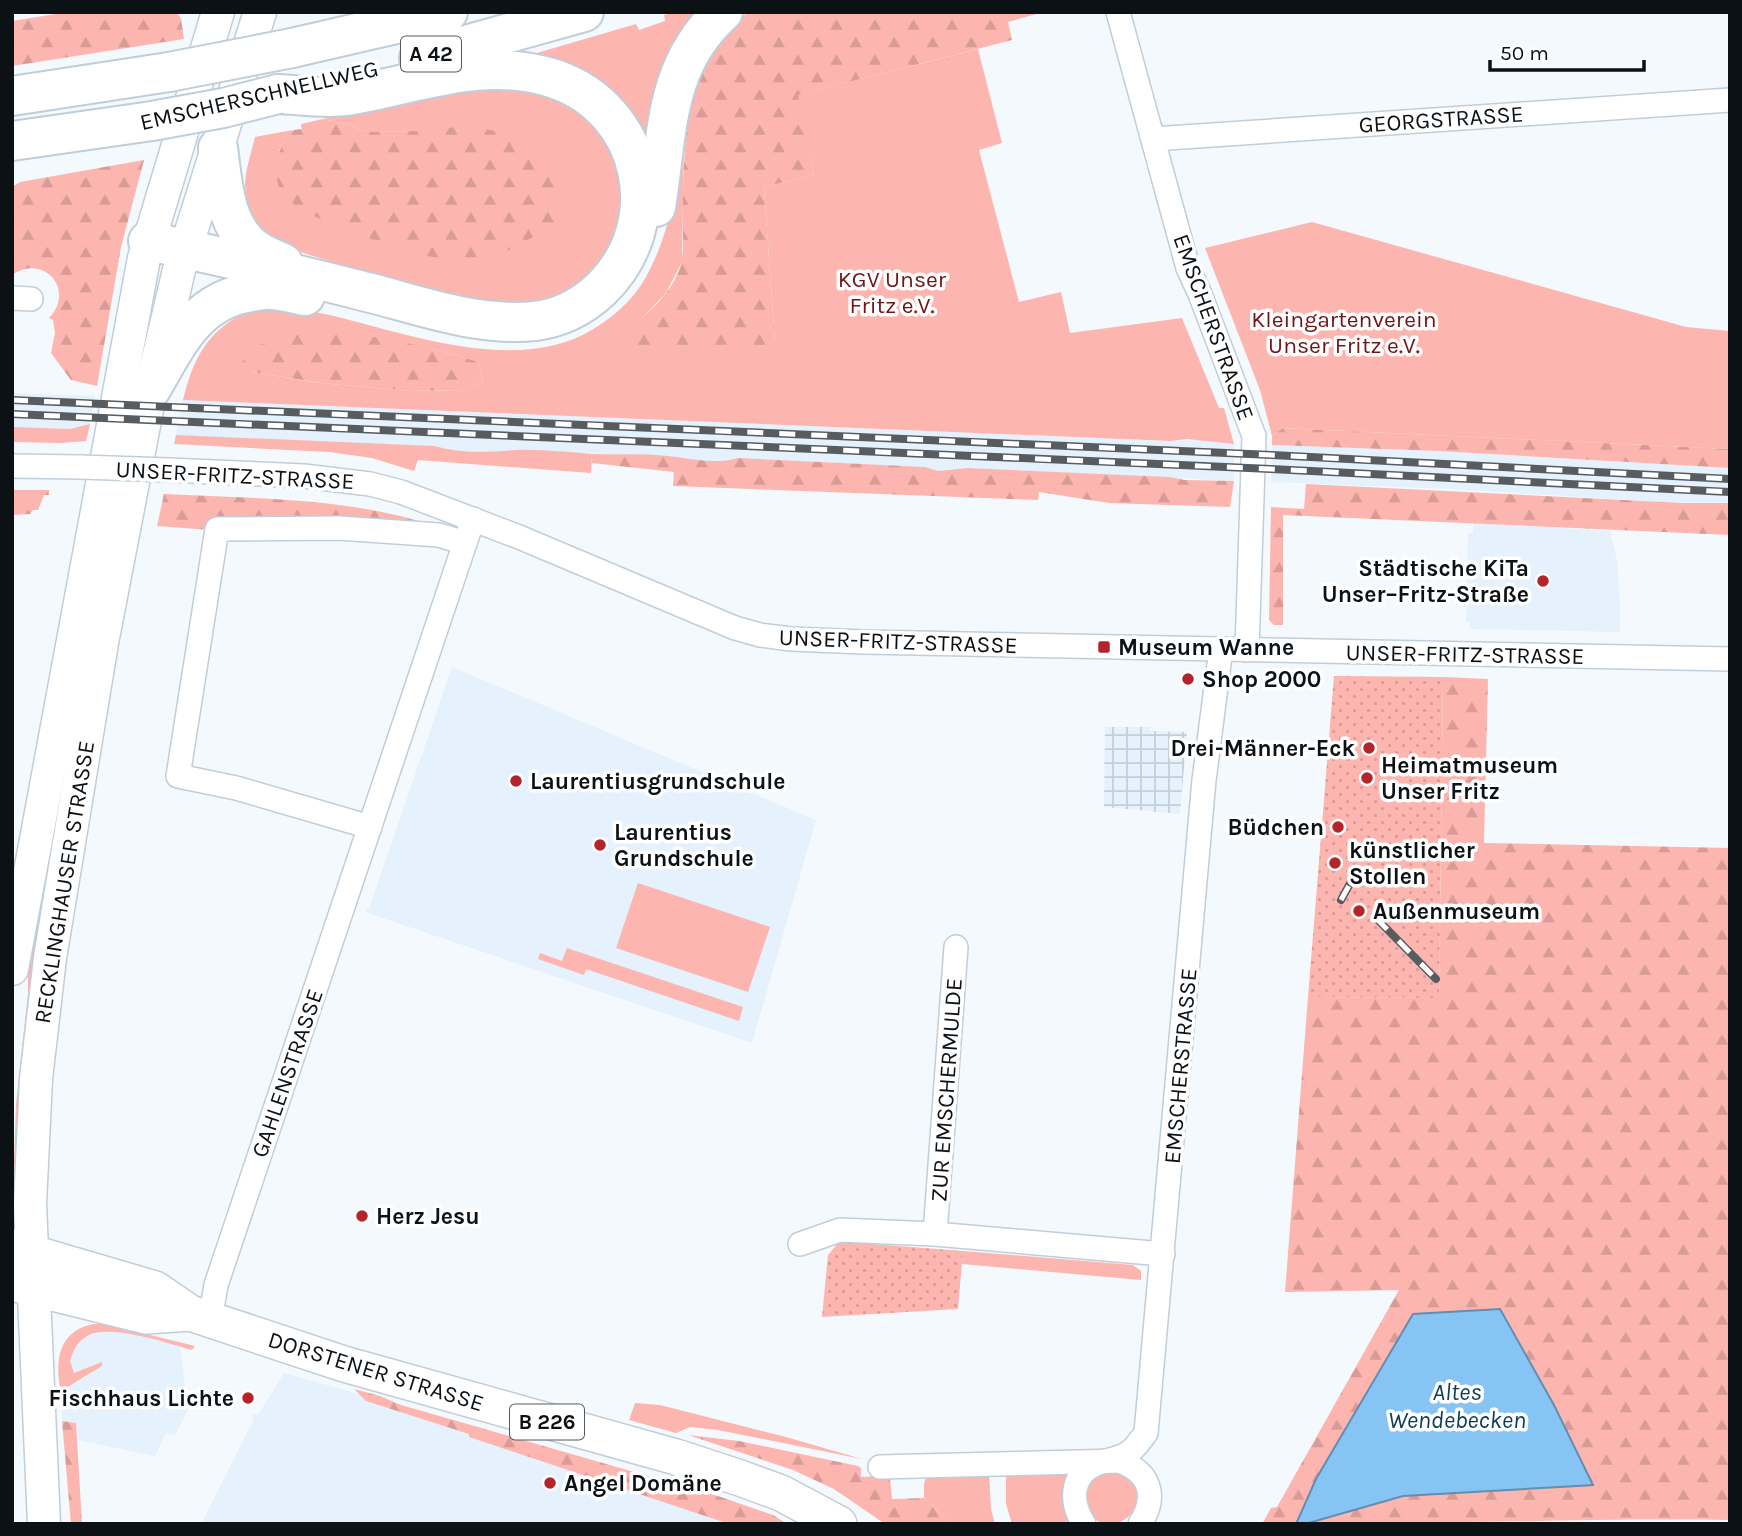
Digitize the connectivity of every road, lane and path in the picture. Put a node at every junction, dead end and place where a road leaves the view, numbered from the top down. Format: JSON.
{"nodes":[{"id":1,"x":218,"y":12,"type":"edge"},
{"id":2,"x":260,"y":12,"type":"edge"},
{"id":3,"x":384,"y":12,"type":"edge"},
{"id":4,"x":449,"y":12,"type":"edge"},
{"id":5,"x":584,"y":12,"type":"edge"},
{"id":6,"x":723,"y":12,"type":"edge"},
{"id":7,"x":1118,"y":12,"type":"edge"},
{"id":8,"x":292,"y":48,"type":"junction"},
{"id":9,"x":278,"y":94,"type":"junction"},
{"id":10,"x":12,"y":96,"type":"edge"},
{"id":11,"x":1730,"y":100,"type":"edge"},
{"id":12,"x":1153,"y":139,"type":"junction"},
{"id":13,"x":12,"y":141,"type":"edge"},
{"id":14,"x":218,"y":148,"type":"junction"},
{"id":15,"x":164,"y":254,"type":"junction"},
{"id":16,"x":306,"y":276,"type":"junction"},
{"id":17,"x":271,"y":290,"type":"junction"},
{"id":18,"x":151,"y":389,"type":"junction"},
{"id":19,"x":12,"y":466,"type":"edge"},
{"id":20,"x":474,"y":519,"type":"junction"},
{"id":21,"x":465,"y":543,"type":"junction"},
{"id":22,"x":1221,"y":649,"type":"junction"},
{"id":23,"x":1247,"y":650,"type":"junction"},
{"id":24,"x":1730,"y":659,"type":"edge"},
{"id":25,"x":370,"y":827,"type":"junction"},
{"id":26,"x":956,"y":947,"type":"dead end"},
{"id":27,"x":12,"y":969,"type":"edge"},
{"id":28,"x":935,"y":1234,"type":"junction"},
{"id":29,"x":800,"y":1244,"type":"dead end"},
{"id":30,"x":23,"y":1249,"type":"edge"},
{"id":31,"x":1163,"y":1254,"type":"junction"},
{"id":32,"x":23,"y":1286,"type":"edge"},
{"id":33,"x":200,"y":1317,"type":"junction"},
{"id":34,"x":1106,"y":1460,"type":"junction"},
{"id":35,"x":880,"y":1467,"type":"dead end"},
{"id":36,"x":44,"y":1524,"type":"edge"},
{"id":37,"x":839,"y":1524,"type":"edge"},
{"id":38,"x":1084,"y":1524,"type":"edge"},
{"id":39,"x":1140,"y":1524,"type":"edge"}],
"edges":[{"from":1,"to":15,"type":"main road"},
{"from":2,"to":14,"type":"main road"},
{"from":3,"to":8,"type":"highway"},
{"from":4,"to":8,"type":"highway","name":"EMSCHERSCHNELLWEG","number":"A 42"},
{"from":5,"to":9,"type":"highway","name":"EMSCHERSCHNELLWEG","number":"A 42"},
{"from":6,"to":17,"type":"highway"},
{"from":7,"to":12,"type":"street","name":"EMSCHERSTRASSE"},
{"from":8,"to":10,"type":"highway","name":"EMSCHERSCHNELLWEG","number":"A 42","bridge":true},
{"from":9,"to":13,"type":"highway","name":"EMSCHERSCHNELLWEG","number":"A 42","bridge":true},
{"from":9,"to":16,"type":"highway"},
{"from":11,"to":12,"type":"street","name":"GEORGSTRASSE"},
{"from":12,"to":23,"type":"street","name":"EMSCHERSTRASSE"},
{"from":14,"to":15,"type":"main road"},
{"from":14,"to":16,"type":"highway"},
{"from":15,"to":16,"type":"highway"},
{"from":15,"to":17,"type":"highway"},
{"from":15,"to":18,"type":"main road","name":"RECKLINGHAUSER STRASSE"},
{"from":15,"to":27,"type":"main road","name":"RECKLINGHAUSER STRASSE"},
{"from":17,"to":18,"type":"highway"},
{"from":18,"to":30,"type":"main road","name":"RECKLINGHAUSER STRASSE"},
{"from":19,"to":20,"type":"street","name":"UNSER-FRITZ-STRASSE","bridge":true},
{"from":20,"to":21,"type":"street","name":"GAHLENSTRASSE"},
{"from":20,"to":22,"type":"street","name":"UNSER-FRITZ-STRASSE"},
{"from":21,"to":25,"type":"street","name":"GAHLENSTRASSE"},
{"from":21,"to":25,"type":"street","name":"UNSER-FRITZ-STRASSE"},
{"from":22,"to":23,"type":"street","name":"UNSER-FRITZ-STRASSE"},
{"from":22,"to":31,"type":"street","name":"EMSCHERSTRASSE"},
{"from":23,"to":24,"type":"street","name":"UNSER-FRITZ-STRASSE"},
{"from":25,"to":33,"type":"street","name":"GAHLENSTRASSE"},
{"from":26,"to":28,"type":"street","name":"ZUR EMSCHERMULDE"},
{"from":28,"to":29,"type":"street","name":"ZUR EMSCHERMULDE"},
{"from":28,"to":31,"type":"street","name":"ZUR EMSCHERMULDE"},
{"from":30,"to":32,"type":"main road","name":"RECKLINGHAUSER STRASSE"},
{"from":30,"to":33,"type":"main road","name":"DORSTENER STRASSE","number":"B 226"},
{"from":31,"to":34,"type":"street","name":"EMSCHERSTRASSE"},
{"from":32,"to":33,"type":"main road","name":"DORSTENER STRASSE","number":"B 226"},
{"from":32,"to":36,"type":"main road","name":"RECKLINGHAUSER STRASSE"},
{"from":33,"to":37,"type":"main road","name":"DORSTENER STRASSE","number":"B 226"},
{"from":34,"to":35,"type":"street","name":"EMSCHERSTRASSE"},
{"from":34,"to":38,"type":"street","name":"EMSCHERSTRASSE"},
{"from":34,"to":39,"type":"street","name":"EMSCHERSTRASSE"}]}
